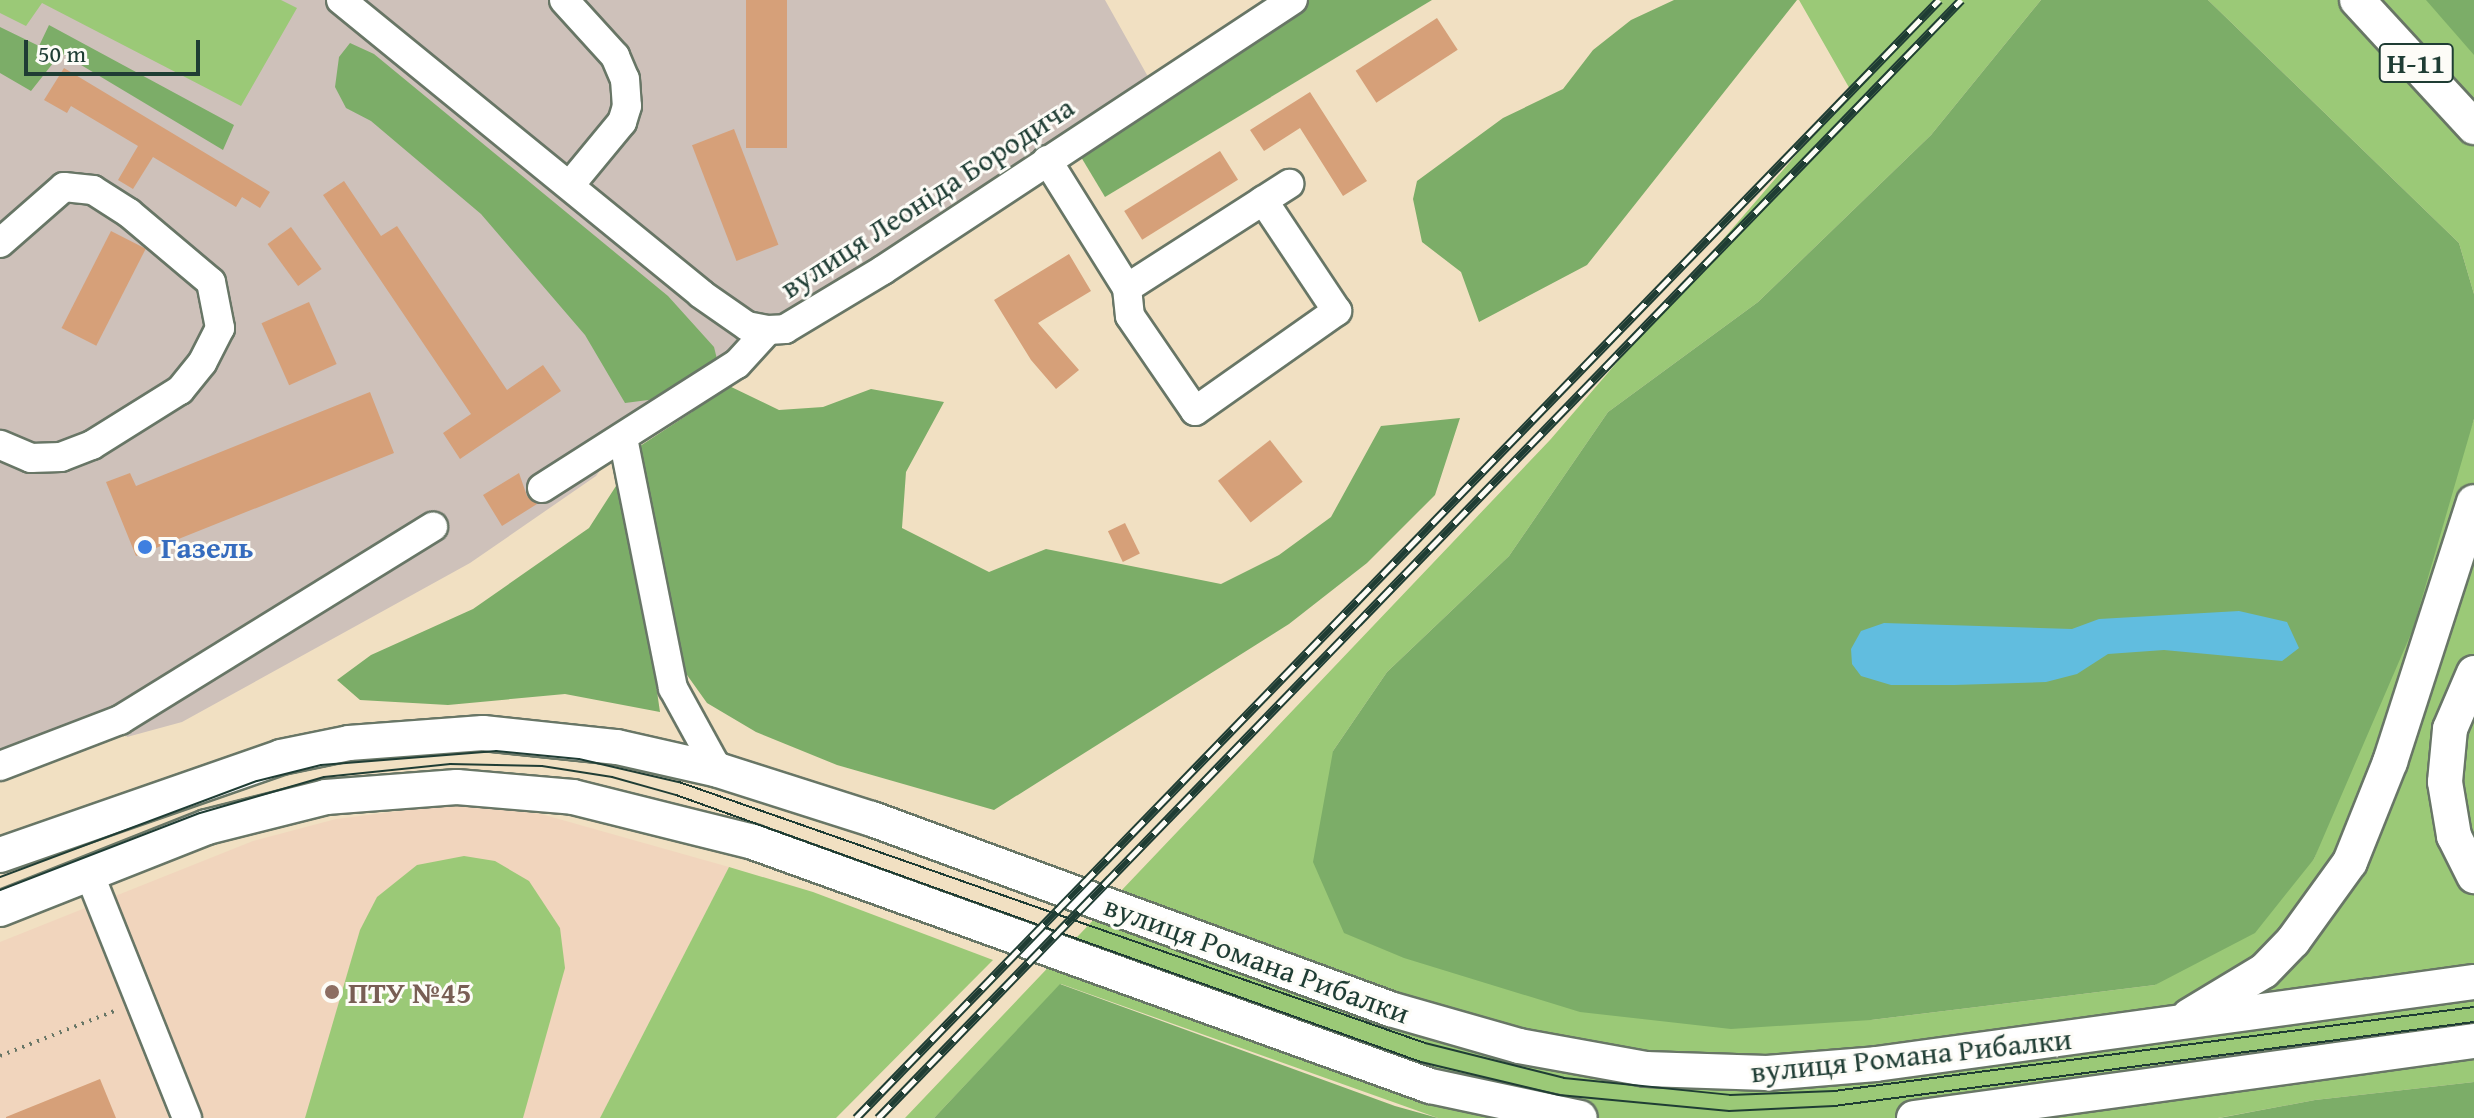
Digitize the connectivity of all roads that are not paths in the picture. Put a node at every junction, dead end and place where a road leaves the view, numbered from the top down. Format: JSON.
{"nodes":[{"id":1,"x":341,"y":0,"type":"edge"},
{"id":2,"x":564,"y":0,"type":"edge"},
{"id":3,"x":1293,"y":0,"type":"edge"},
{"id":4,"x":2357,"y":0,"type":"edge"},
{"id":5,"x":2474,"y":127,"type":"edge"},
{"id":6,"x":1047,"y":160,"type":"junction"},
{"id":7,"x":1289,"y":184,"type":"dead end"},
{"id":8,"x":570,"y":185,"type":"junction"},
{"id":9,"x":1263,"y":200,"type":"junction"},
{"id":10,"x":0,"y":243,"type":"edge"},
{"id":11,"x":1127,"y":288,"type":"junction"},
{"id":12,"x":768,"y":330,"type":"junction"},
{"id":13,"x":623,"y":438,"type":"junction"},
{"id":14,"x":0,"y":445,"type":"edge"},
{"id":15,"x":542,"y":488,"type":"dead end"},
{"id":16,"x":2474,"y":502,"type":"edge"},
{"id":17,"x":433,"y":527,"type":"dead end"},
{"id":18,"x":2474,"y":673,"type":"edge"},
{"id":19,"x":0,"y":766,"type":"edge"},
{"id":20,"x":718,"y":770,"type":"junction"},
{"id":21,"x":0,"y":855,"type":"edge"},
{"id":22,"x":89,"y":873,"type":"junction"},
{"id":23,"x":2474,"y":876,"type":"edge"},
{"id":24,"x":0,"y":909,"type":"edge"},
{"id":25,"x":2474,"y":982,"type":"edge"},
{"id":26,"x":2170,"y":1026,"type":"junction"},
{"id":27,"x":2474,"y":1041,"type":"edge"},
{"id":28,"x":187,"y":1118,"type":"edge"},
{"id":29,"x":1580,"y":1118,"type":"edge"},
{"id":30,"x":1914,"y":1118,"type":"edge"}],
"edges":[{"from":1,"to":8,"type":"street","name":"вулиця Леоніда Бородича"},
{"from":2,"to":8,"type":"street"},
{"from":3,"to":6,"type":"street","name":"вулиця Леоніда Бородича"},
{"from":4,"to":5,"type":"main road","number":"Н-11"},
{"from":6,"to":11,"type":"street"},
{"from":6,"to":12,"type":"street","name":"вулиця Леоніда Бородича"},
{"from":7,"to":9,"type":"street"},
{"from":8,"to":12,"type":"street","name":"вулиця Леоніда Бородича"},
{"from":9,"to":11,"type":"street"},
{"from":9,"to":11,"type":"street"},
{"from":10,"to":14,"type":"street"},
{"from":12,"to":13,"type":"street"},
{"from":13,"to":15,"type":"street"},
{"from":13,"to":20,"type":"street"},
{"from":16,"to":26,"type":"main road"},
{"from":17,"to":19,"type":"street"},
{"from":18,"to":23,"type":"main road"},
{"from":20,"to":21,"type":"main road","name":"вулиця Романа Рибалки"},
{"from":20,"to":26,"type":"main road","name":"вулиця Романа Рибалки"},
{"from":22,"to":24,"type":"main road","name":"вулиця Романа Рибалки"},
{"from":22,"to":28,"type":"street"},
{"from":22,"to":29,"type":"main road","name":"вулиця Романа Рибалки"},
{"from":25,"to":26,"type":"main road","name":"вулиця Романа Рибалки"},
{"from":27,"to":30,"type":"main road","name":"вулиця Романа Рибалки"}]}
